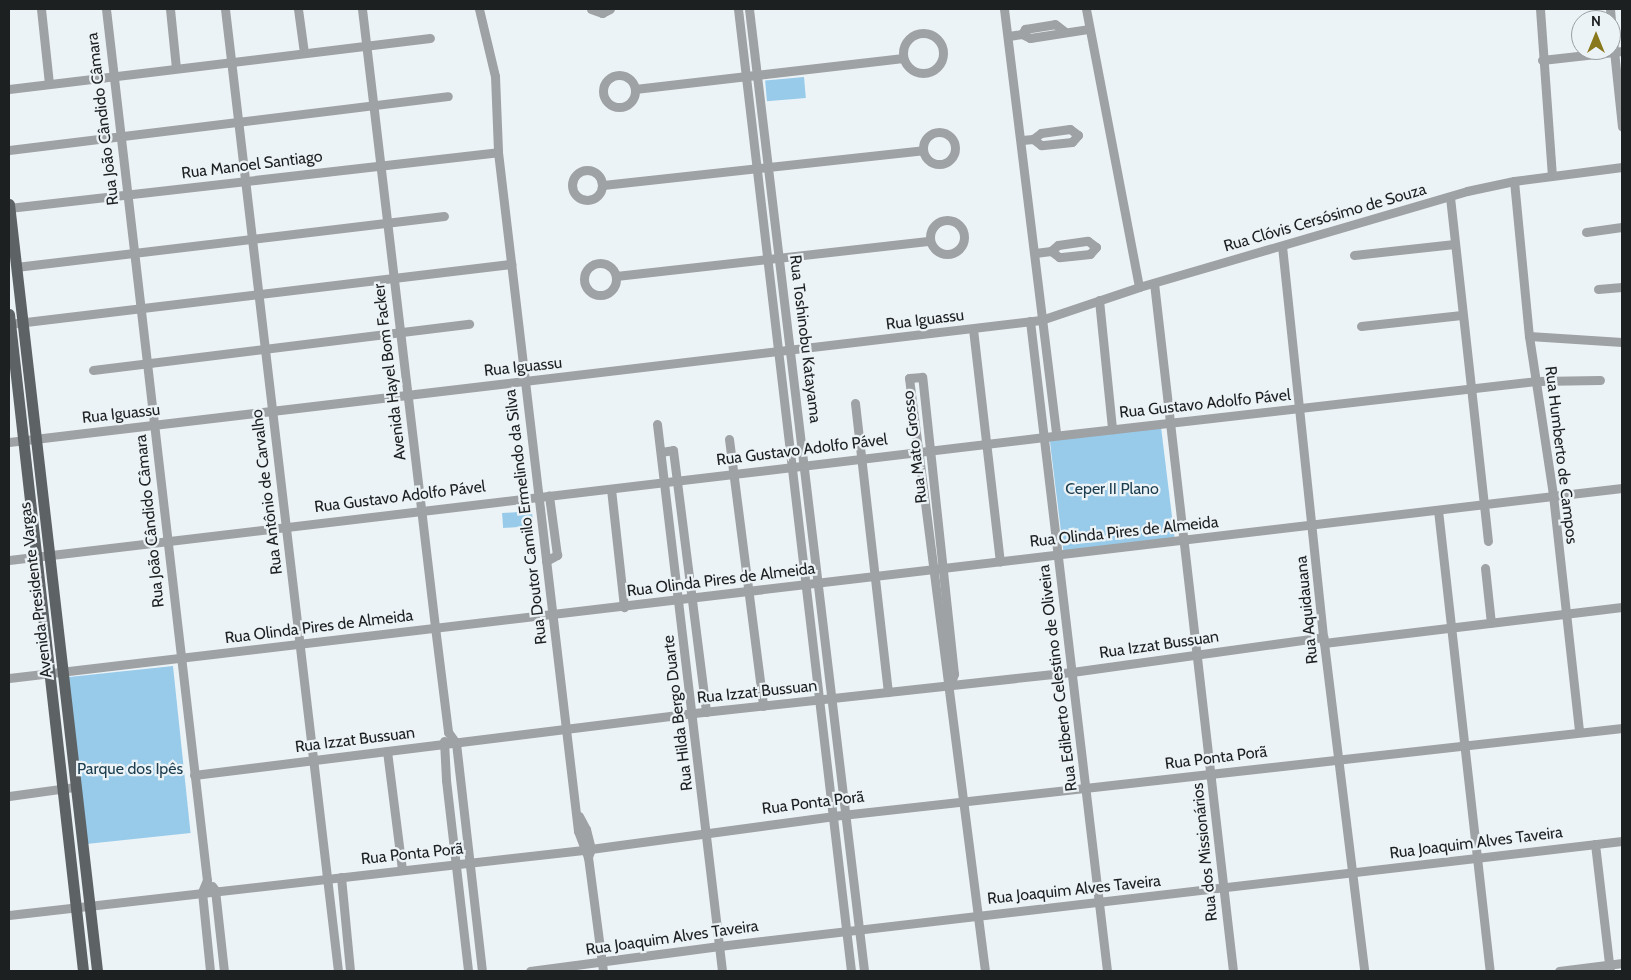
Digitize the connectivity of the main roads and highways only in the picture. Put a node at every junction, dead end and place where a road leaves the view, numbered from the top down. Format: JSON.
{"nodes":[{"id":1,"x":9,"y":207,"type":"edge"},
{"id":2,"x":9,"y":321,"type":"edge"},
{"id":3,"x":83,"y":971,"type":"edge"},
{"id":4,"x":97,"y":971,"type":"edge"}],
"edges":[{"from":1,"to":4,"type":"main road","name":"Avenida Presidente Vargas"},
{"from":2,"to":3,"type":"main road","name":"Avenida Presidente Vargas"}]}
